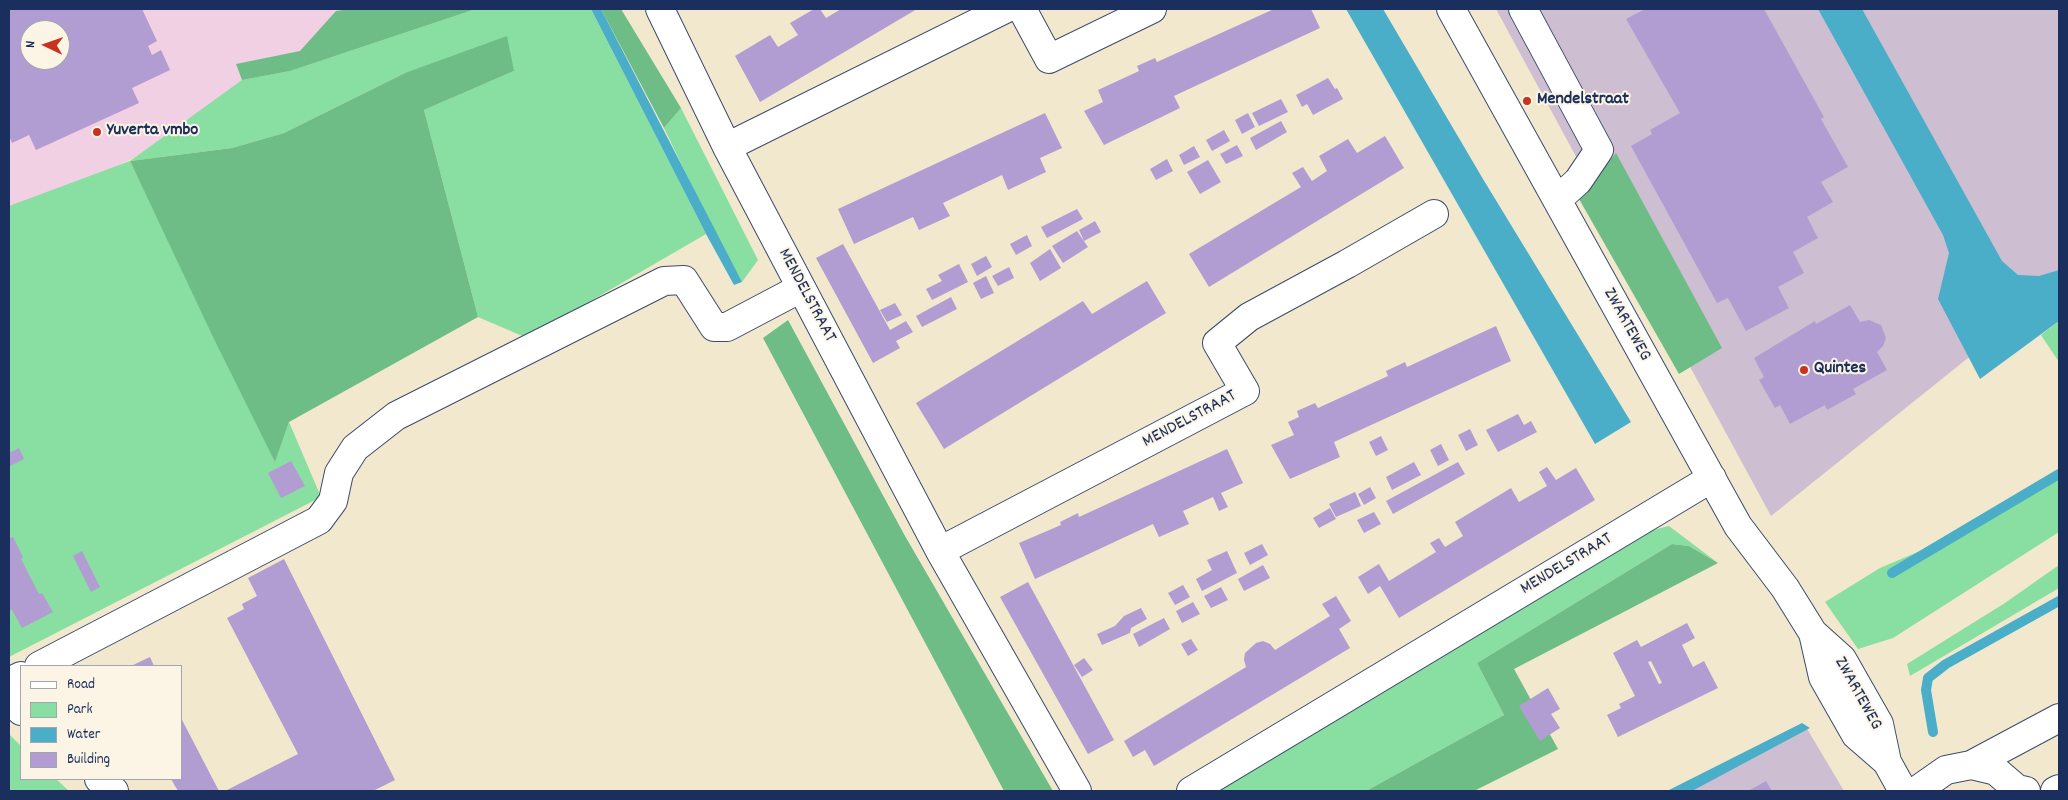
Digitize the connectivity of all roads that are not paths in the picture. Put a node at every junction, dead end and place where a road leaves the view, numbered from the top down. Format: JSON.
{"nodes":[{"id":1,"x":660,"y":9,"type":"edge"},
{"id":2,"x":1005,"y":9,"type":"edge"},
{"id":3,"x":1022,"y":9,"type":"edge"},
{"id":4,"x":1152,"y":9,"type":"edge"},
{"id":5,"x":1451,"y":9,"type":"edge"},
{"id":6,"x":1523,"y":9,"type":"edge"},
{"id":7,"x":727,"y":147,"type":"junction"},
{"id":8,"x":1557,"y":200,"type":"junction"},
{"id":9,"x":1434,"y":214,"type":"dead end"},
{"id":10,"x":801,"y":288,"type":"junction"},
{"id":11,"x":1712,"y":478,"type":"junction"},
{"id":12,"x":940,"y":551,"type":"junction"},
{"id":13,"x":41,"y":665,"type":"edge"},
{"id":14,"x":9,"y":700,"type":"edge"},
{"id":15,"x":20,"y":710,"type":"edge"},
{"id":16,"x":2059,"y":718,"type":"edge"},
{"id":17,"x":1971,"y":765,"type":"junction"},
{"id":18,"x":100,"y":780,"type":"edge"},
{"id":19,"x":2059,"y":789,"type":"edge"},
{"id":20,"x":114,"y":791,"type":"edge"},
{"id":21,"x":1077,"y":791,"type":"edge"},
{"id":22,"x":1191,"y":791,"type":"edge"},
{"id":23,"x":1903,"y":791,"type":"edge"},
{"id":24,"x":1916,"y":791,"type":"edge"},
{"id":25,"x":2026,"y":791,"type":"edge"},
{"id":26,"x":2055,"y":791,"type":"edge"}],
"edges":[{"from":1,"to":7,"type":"street","name":"MENDELSTRAAT"},
{"from":2,"to":7,"type":"street"},
{"from":3,"to":4,"type":"street"},
{"from":5,"to":8,"type":"street","name":"ZWARTEWEG"},
{"from":6,"to":8,"type":"street"},
{"from":7,"to":10,"type":"street","name":"MENDELSTRAAT"},
{"from":8,"to":11,"type":"street","name":"ZWARTEWEG"},
{"from":9,"to":12,"type":"street","name":"MENDELSTRAAT"},
{"from":10,"to":12,"type":"street","name":"MENDELSTRAAT"},
{"from":10,"to":13,"type":"street"},
{"from":11,"to":22,"type":"street","name":"MENDELSTRAAT"},
{"from":11,"to":23,"type":"street","name":"ZWARTEWEG"},
{"from":12,"to":21,"type":"street","name":"MENDELSTRAAT"},
{"from":14,"to":15,"type":"street"},
{"from":16,"to":17,"type":"street"},
{"from":17,"to":24,"type":"street"},
{"from":17,"to":25,"type":"street"},
{"from":18,"to":20,"type":"street"},
{"from":19,"to":26,"type":"street"}]}
